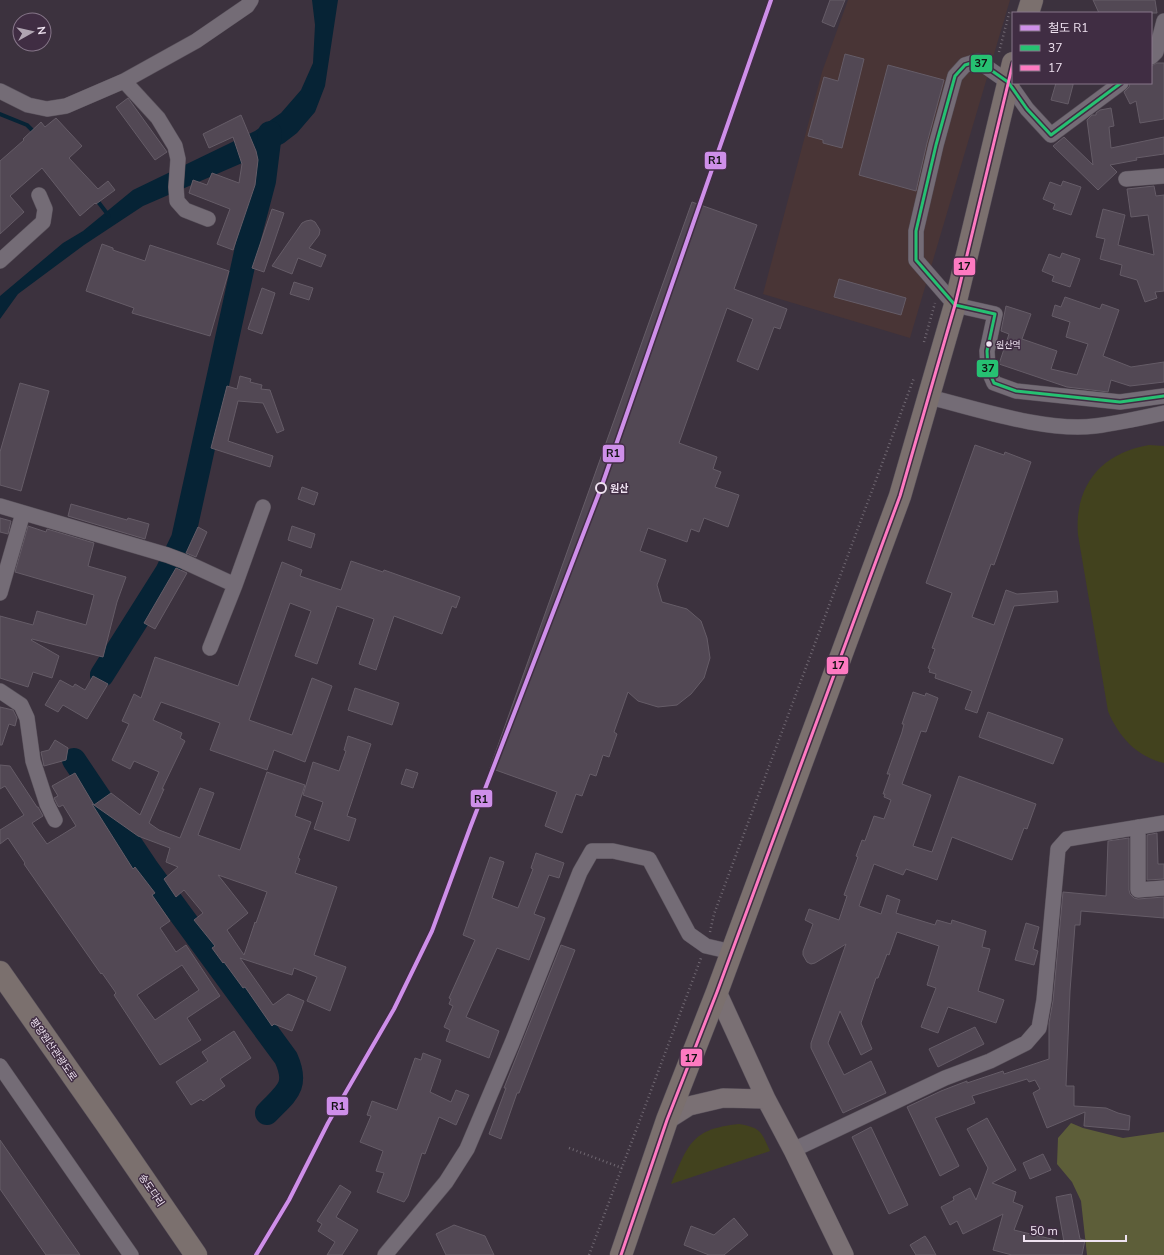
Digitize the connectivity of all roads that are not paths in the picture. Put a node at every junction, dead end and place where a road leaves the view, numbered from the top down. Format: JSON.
{"nodes":[{"id":1,"x":252,"y":0,"type":"edge"},
{"id":2,"x":1032,"y":0,"type":"edge"},
{"id":3,"x":1019,"y":10,"type":"edge"},
{"id":4,"x":1164,"y":21,"type":"edge"},
{"id":5,"x":1152,"y":56,"type":"edge"},
{"id":6,"x":1005,"y":73,"type":"edge"},
{"id":7,"x":1120,"y":84,"type":"edge"},
{"id":8,"x":129,"y":86,"type":"junction"},
{"id":9,"x":0,"y":91,"type":"edge"},
{"id":10,"x":1164,"y":176,"type":"edge"},
{"id":11,"x":1126,"y":179,"type":"dead end"},
{"id":12,"x":39,"y":195,"type":"dead end"},
{"id":13,"x":208,"y":219,"type":"dead end"},
{"id":14,"x":0,"y":261,"type":"edge"},
{"id":15,"x":955,"y":305,"type":"junction"},
{"id":16,"x":1164,"y":396,"type":"edge"},
{"id":17,"x":929,"y":397,"type":"junction"},
{"id":18,"x":1164,"y":413,"type":"edge"},
{"id":19,"x":0,"y":506,"type":"edge"},
{"id":20,"x":264,"y":507,"type":"dead end"},
{"id":21,"x":23,"y":513,"type":"junction"},
{"id":22,"x":235,"y":585,"type":"junction"},
{"id":23,"x":0,"y":592,"type":"edge"},
{"id":24,"x":210,"y":648,"type":"dead end"},
{"id":25,"x":0,"y":691,"type":"edge"},
{"id":26,"x":55,"y":820,"type":"dead end"},
{"id":27,"x":1164,"y":823,"type":"edge"},
{"id":28,"x":1138,"y":827,"type":"junction"},
{"id":29,"x":1164,"y":888,"type":"edge"},
{"id":30,"x":732,"y":952,"type":"junction"},
{"id":31,"x":0,"y":972,"type":"edge"},
{"id":32,"x":717,"y":992,"type":"junction"},
{"id":33,"x":0,"y":1066,"type":"edge"},
{"id":34,"x":766,"y":1099,"type":"junction"},
{"id":35,"x":667,"y":1120,"type":"junction"},
{"id":36,"x":107,"y":1125,"type":"joint"},
{"id":37,"x":793,"y":1150,"type":"junction"},
{"id":38,"x":131,"y":1255,"type":"edge"},
{"id":39,"x":196,"y":1255,"type":"edge"},
{"id":40,"x":385,"y":1255,"type":"edge"},
{"id":41,"x":620,"y":1255,"type":"edge"},
{"id":42,"x":844,"y":1255,"type":"edge"}],
"edges":[{"from":1,"to":8,"type":"street"},
{"from":2,"to":3,"type":"highway"},
{"from":4,"to":5,"type":"street"},
{"from":6,"to":7,"type":"street"},
{"from":6,"to":15,"type":"highway"},
{"from":6,"to":15,"type":"street"},
{"from":8,"to":9,"type":"street"},
{"from":8,"to":13,"type":"street"},
{"from":10,"to":11,"type":"street"},
{"from":12,"to":14,"type":"street"},
{"from":15,"to":16,"type":"street"},
{"from":15,"to":17,"type":"highway"},
{"from":17,"to":18,"type":"street"},
{"from":17,"to":30,"type":"highway"},
{"from":19,"to":21,"type":"street"},
{"from":20,"to":22,"type":"street"},
{"from":21,"to":22,"type":"street"},
{"from":21,"to":23,"type":"street"},
{"from":22,"to":24,"type":"street"},
{"from":25,"to":26,"type":"street"},
{"from":27,"to":28,"type":"street"},
{"from":28,"to":29,"type":"street"},
{"from":28,"to":37,"type":"street"},
{"from":30,"to":32,"type":"highway"},
{"from":30,"to":40,"type":"street"},
{"from":31,"to":36,"type":"highway","name":"평양원산관광도로"},
{"from":32,"to":34,"type":"main road"},
{"from":32,"to":35,"type":"highway"},
{"from":33,"to":38,"type":"street"},
{"from":34,"to":35,"type":"main road"},
{"from":34,"to":37,"type":"main road"},
{"from":35,"to":41,"type":"highway"},
{"from":36,"to":39,"type":"highway","name":"송도다리"},
{"from":37,"to":42,"type":"main road"}]}
